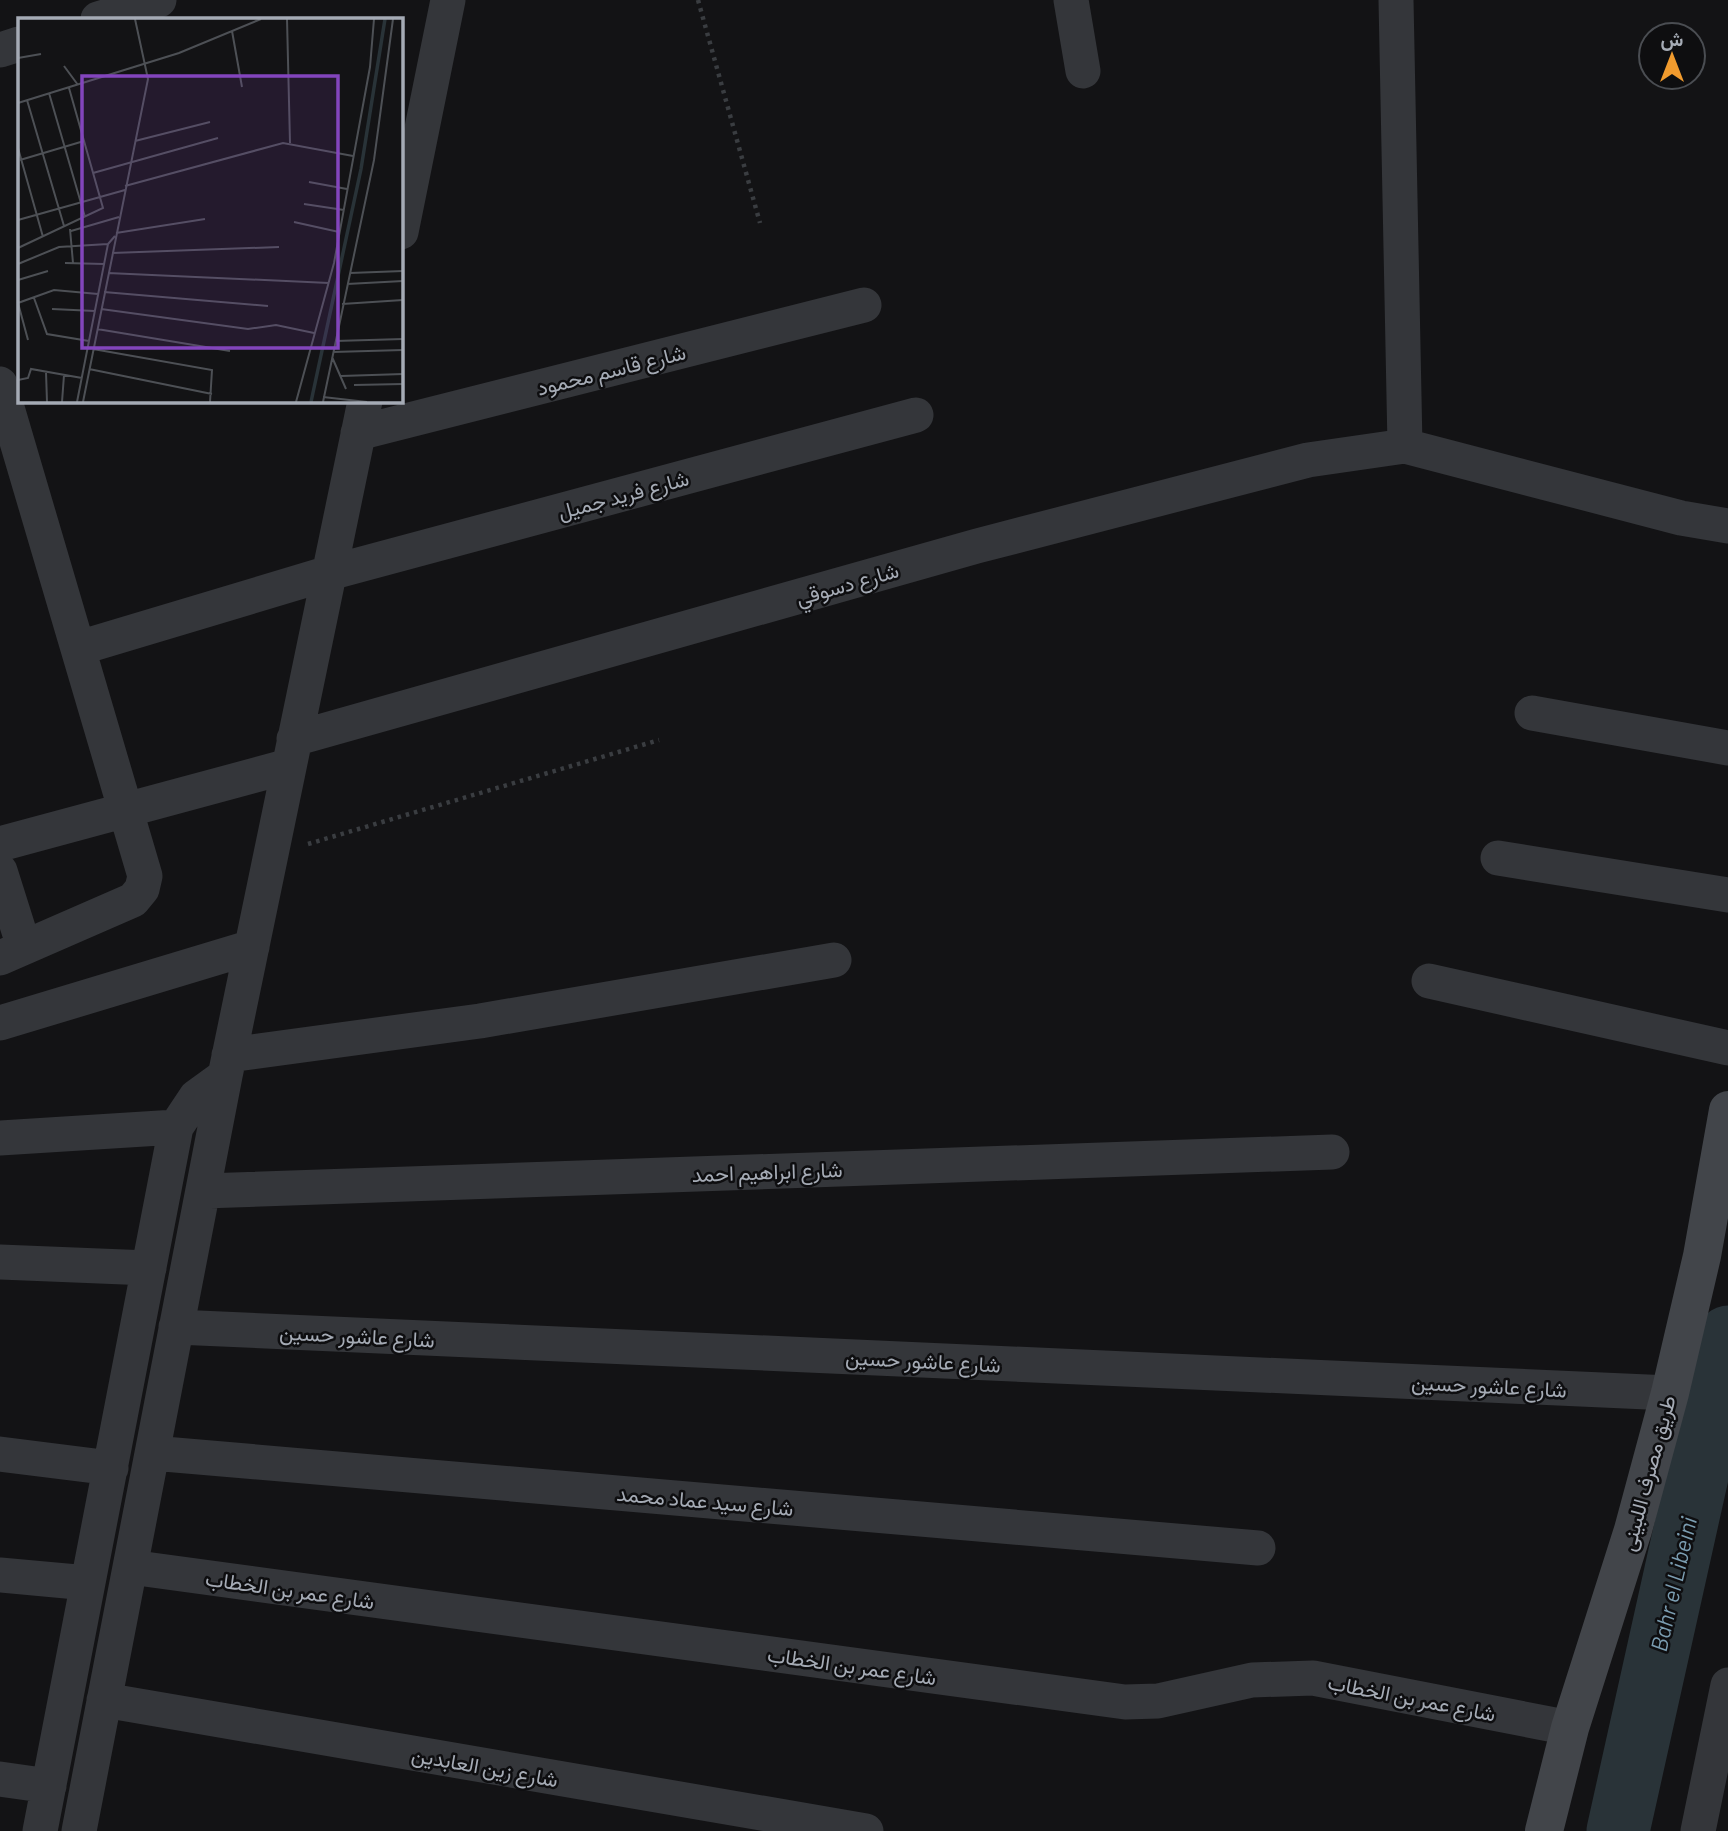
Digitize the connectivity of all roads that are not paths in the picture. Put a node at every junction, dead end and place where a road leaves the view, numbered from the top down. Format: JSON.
{"nodes":[{"id":1,"x":159,"y":0,"type":"edge"},
{"id":2,"x":448,"y":0,"type":"edge"},
{"id":3,"x":1071,"y":0,"type":"edge"},
{"id":4,"x":1396,"y":0,"type":"edge"},
{"id":5,"x":101,"y":18,"type":"edge"},
{"id":6,"x":18,"y":44,"type":"edge"},
{"id":7,"x":0,"y":50,"type":"edge"},
{"id":8,"x":1083,"y":71,"type":"dead end"},
{"id":9,"x":402,"y":227,"type":"edge"},
{"id":10,"x":864,"y":304,"type":"dead end"},
{"id":11,"x":0,"y":384,"type":"edge"},
{"id":12,"x":916,"y":415,"type":"dead end"},
{"id":13,"x":361,"y":417,"type":"edge"},
{"id":14,"x":7,"y":435,"type":"edge"},
{"id":15,"x":1405,"y":446,"type":"junction"},
{"id":16,"x":1728,"y":526,"type":"edge"},
{"id":17,"x":328,"y":573,"type":"junction"},
{"id":18,"x":79,"y":648,"type":"junction"},
{"id":19,"x":1532,"y":713,"type":"dead end"},
{"id":20,"x":1728,"y":748,"type":"edge"},
{"id":21,"x":292,"y":753,"type":"junction"},
{"id":22,"x":124,"y":808,"type":"junction"},
{"id":23,"x":0,"y":844,"type":"edge"},
{"id":24,"x":1498,"y":858,"type":"dead end"},
{"id":25,"x":0,"y":871,"type":"edge"},
{"id":26,"x":1728,"y":895,"type":"edge"},
{"id":27,"x":252,"y":947,"type":"junction"},
{"id":28,"x":12,"y":952,"type":"edge"},
{"id":29,"x":834,"y":960,"type":"dead end"},
{"id":30,"x":1429,"y":981,"type":"dead end"},
{"id":31,"x":0,"y":1023,"type":"edge"},
{"id":32,"x":1728,"y":1048,"type":"edge"},
{"id":33,"x":227,"y":1066,"type":"junction"},
{"id":34,"x":1728,"y":1110,"type":"edge"},
{"id":35,"x":176,"y":1127,"type":"junction"},
{"id":36,"x":0,"y":1138,"type":"edge"},
{"id":37,"x":1332,"y":1152,"type":"dead end"},
{"id":38,"x":203,"y":1191,"type":"junction"},
{"id":39,"x":0,"y":1262,"type":"edge"},
{"id":40,"x":149,"y":1268,"type":"junction"},
{"id":41,"x":176,"y":1327,"type":"junction"},
{"id":42,"x":1670,"y":1393,"type":"junction"},
{"id":43,"x":152,"y":1453,"type":"junction"},
{"id":44,"x":0,"y":1454,"type":"edge"},
{"id":45,"x":111,"y":1468,"type":"junction"},
{"id":46,"x":1258,"y":1548,"type":"dead end"},
{"id":47,"x":130,"y":1567,"type":"junction"},
{"id":48,"x":0,"y":1575,"type":"edge"},
{"id":49,"x":88,"y":1583,"type":"junction"},
{"id":50,"x":1728,"y":1685,"type":"edge"},
{"id":51,"x":104,"y":1700,"type":"junction"},
{"id":52,"x":1570,"y":1728,"type":"junction"},
{"id":53,"x":0,"y":1779,"type":"edge"},
{"id":54,"x":49,"y":1786,"type":"junction"},
{"id":55,"x":1718,"y":1787,"type":"edge"},
{"id":56,"x":40,"y":1831,"type":"edge"},
{"id":57,"x":79,"y":1831,"type":"edge"},
{"id":58,"x":866,"y":1831,"type":"edge"},
{"id":59,"x":1544,"y":1831,"type":"edge"},
{"id":60,"x":1699,"y":1831,"type":"edge"}],
"edges":[{"from":1,"to":5,"type":"street"},
{"from":2,"to":9,"type":"street"},
{"from":3,"to":8,"type":"street"},
{"from":4,"to":15,"type":"street"},
{"from":6,"to":7,"type":"street"},
{"from":10,"to":13,"type":"street","name":"شارع قاسم محمود"},
{"from":11,"to":14,"type":"street"},
{"from":12,"to":17,"type":"street","name":"شارع فريد جميل"},
{"from":13,"to":17,"type":"street"},
{"from":14,"to":18,"type":"street"},
{"from":15,"to":16,"type":"street"},
{"from":15,"to":21,"type":"street","name":"شارع دسوقي"},
{"from":17,"to":18,"type":"street","name":"شارع فريد جميل"},
{"from":17,"to":21,"type":"street"},
{"from":18,"to":22,"type":"street"},
{"from":19,"to":20,"type":"street"},
{"from":21,"to":22,"type":"street","name":"شارع دسوقي"},
{"from":21,"to":27,"type":"street"},
{"from":22,"to":23,"type":"street","name":"شارع دسوقي"},
{"from":22,"to":28,"type":"street"},
{"from":24,"to":26,"type":"street"},
{"from":25,"to":28,"type":"street"},
{"from":27,"to":31,"type":"street"},
{"from":27,"to":33,"type":"street"},
{"from":29,"to":33,"type":"street"},
{"from":30,"to":32,"type":"street"},
{"from":33,"to":35,"type":"street"},
{"from":33,"to":38,"type":"street"},
{"from":34,"to":42,"type":"street","name":"طريق مصرف اللبينى"},
{"from":35,"to":36,"type":"street"},
{"from":35,"to":40,"type":"street"},
{"from":37,"to":38,"type":"street","name":"شارع ابراهيم احمد"},
{"from":38,"to":41,"type":"street"},
{"from":39,"to":40,"type":"street"},
{"from":40,"to":45,"type":"street"},
{"from":41,"to":42,"type":"street","name":"شارع عاشور حسين"},
{"from":41,"to":43,"type":"street"},
{"from":42,"to":52,"type":"street","name":"طريق مصرف اللبينى"},
{"from":43,"to":46,"type":"street","name":"شارع سيد عماد محمد"},
{"from":43,"to":47,"type":"street"},
{"from":44,"to":45,"type":"street"},
{"from":45,"to":49,"type":"street"},
{"from":47,"to":51,"type":"street"},
{"from":47,"to":52,"type":"street","name":"شارع عمر بن الخطاب"},
{"from":48,"to":49,"type":"street"},
{"from":49,"to":54,"type":"street"},
{"from":50,"to":55,"type":"street"},
{"from":51,"to":57,"type":"street"},
{"from":51,"to":58,"type":"street","name":"شارع زين العابدين"},
{"from":52,"to":59,"type":"street","name":"طريق مصرف اللبينى"},
{"from":53,"to":54,"type":"street"},
{"from":54,"to":56,"type":"street"},
{"from":55,"to":60,"type":"street"}]}
